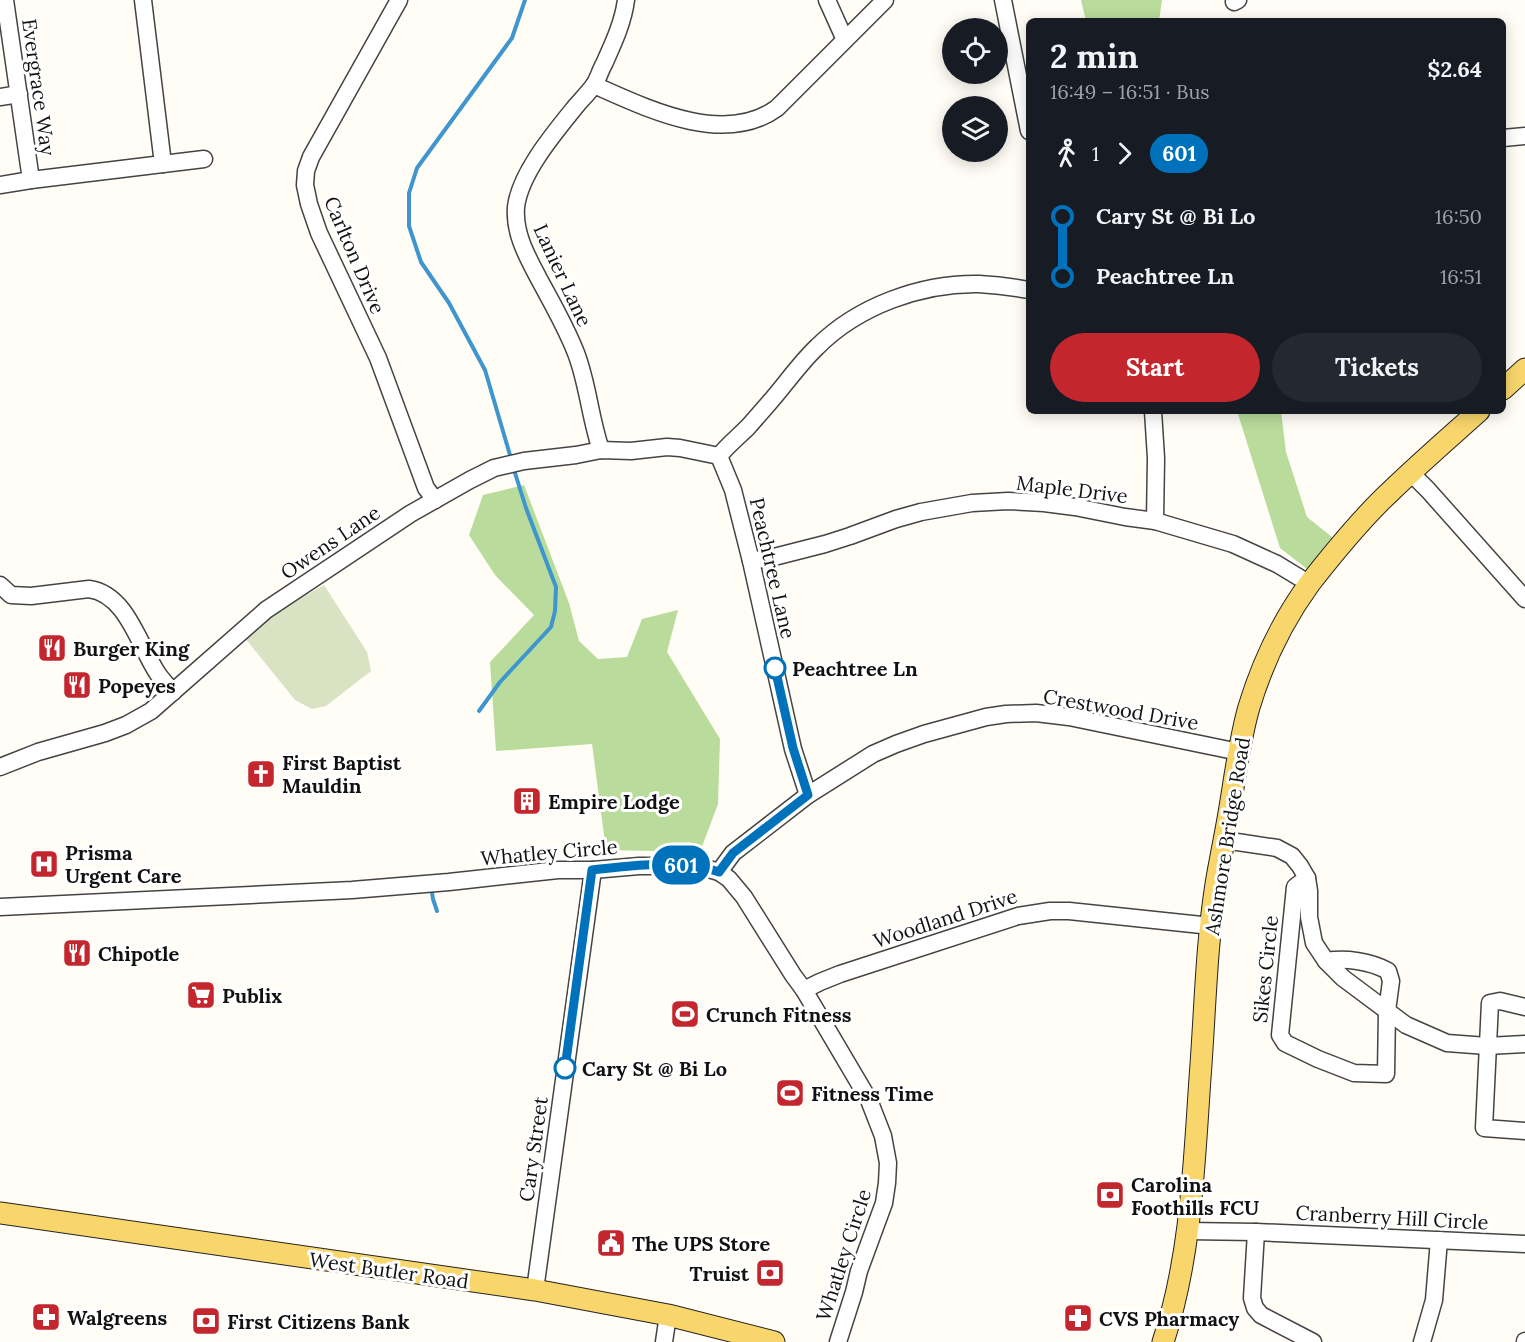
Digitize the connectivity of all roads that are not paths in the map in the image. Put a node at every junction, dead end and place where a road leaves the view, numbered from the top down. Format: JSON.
{"nodes":[{"id":1,"x":5,"y":0,"type":"edge"},
{"id":2,"x":143,"y":0,"type":"edge"},
{"id":3,"x":399,"y":0,"type":"edge"},
{"id":4,"x":626,"y":0,"type":"edge"},
{"id":5,"x":827,"y":0,"type":"edge"},
{"id":6,"x":885,"y":0,"type":"edge"},
{"id":7,"x":1003,"y":0,"type":"edge"},
{"id":8,"x":845,"y":40,"type":"junction"},
{"id":9,"x":594,"y":85,"type":"junction"},
{"id":10,"x":19,"y":94,"type":"junction"},
{"id":11,"x":0,"y":97,"type":"edge"},
{"id":12,"x":1026,"y":116,"type":"edge"},
{"id":13,"x":1525,"y":136,"type":"edge"},
{"id":14,"x":1506,"y":138,"type":"edge"},
{"id":15,"x":204,"y":159,"type":"dead end"},
{"id":16,"x":163,"y":164,"type":"junction"},
{"id":17,"x":31,"y":180,"type":"junction"},
{"id":18,"x":0,"y":185,"type":"edge"},
{"id":19,"x":1026,"y":290,"type":"edge"},
{"id":20,"x":1525,"y":369,"type":"edge"},
{"id":21,"x":1506,"y":386,"type":"edge"},
{"id":22,"x":1153,"y":414,"type":"edge"},
{"id":23,"x":1476,"y":414,"type":"edge"},
{"id":24,"x":600,"y":450,"type":"junction"},
{"id":25,"x":719,"y":456,"type":"junction"},
{"id":26,"x":1411,"y":473,"type":"junction"},
{"id":27,"x":435,"y":500,"type":"junction"},
{"id":28,"x":1155,"y":521,"type":"junction"},
{"id":29,"x":751,"y":561,"type":"junction"},
{"id":30,"x":1310,"y":584,"type":"junction"},
{"id":31,"x":0,"y":585,"type":"edge"},
{"id":32,"x":1525,"y":599,"type":"edge"},
{"id":33,"x":174,"y":692,"type":"junction"},
{"id":34,"x":1239,"y":752,"type":"junction"},
{"id":35,"x":0,"y":767,"type":"edge"},
{"id":36,"x":808,"y":795,"type":"junction"},
{"id":37,"x":1224,"y":840,"type":"junction"},
{"id":38,"x":592,"y":870,"type":"junction"},
{"id":39,"x":719,"y":872,"type":"junction"},
{"id":40,"x":1307,"y":878,"type":"junction"},
{"id":41,"x":0,"y":907,"type":"edge"},
{"id":42,"x":1212,"y":926,"type":"junction"},
{"id":43,"x":1326,"y":961,"type":"junction"},
{"id":44,"x":804,"y":990,"type":"junction"},
{"id":45,"x":1525,"y":1006,"type":"edge"},
{"id":46,"x":1387,"y":1011,"type":"junction"},
{"id":47,"x":1525,"y":1044,"type":"edge"},
{"id":48,"x":1487,"y":1046,"type":"junction"},
{"id":49,"x":1525,"y":1131,"type":"edge"},
{"id":50,"x":0,"y":1213,"type":"edge"},
{"id":51,"x":1187,"y":1231,"type":"junction"},
{"id":52,"x":1256,"y":1232,"type":"junction"},
{"id":53,"x":1439,"y":1240,"type":"junction"},
{"id":54,"x":1525,"y":1244,"type":"edge"},
{"id":55,"x":535,"y":1290,"type":"junction"},
{"id":56,"x":668,"y":1315,"type":"junction"},
{"id":57,"x":664,"y":1342,"type":"edge"},
{"id":58,"x":774,"y":1342,"type":"edge"},
{"id":59,"x":838,"y":1342,"type":"edge"},
{"id":60,"x":1163,"y":1342,"type":"edge"},
{"id":61,"x":1313,"y":1342,"type":"edge"},
{"id":62,"x":1422,"y":1342,"type":"edge"}],
"edges":[{"from":1,"to":10,"type":"street","name":"Evergrace Way"},
{"from":2,"to":16,"type":"street"},
{"from":3,"to":27,"type":"street","name":"Carlton Drive"},
{"from":4,"to":9,"type":"street","name":"Lanier Lane"},
{"from":5,"to":8,"type":"street"},
{"from":6,"to":8,"type":"street"},
{"from":7,"to":12,"type":"street"},
{"from":8,"to":9,"type":"street"},
{"from":9,"to":24,"type":"street","name":"Lanier Lane"},
{"from":10,"to":11,"type":"street"},
{"from":10,"to":17,"type":"street","name":"Evergrace Way"},
{"from":13,"to":14,"type":"street"},
{"from":15,"to":16,"type":"street"},
{"from":16,"to":17,"type":"street"},
{"from":17,"to":18,"type":"street"},
{"from":19,"to":25,"type":"street"},
{"from":20,"to":21,"type":"main road"},
{"from":22,"to":28,"type":"street"},
{"from":23,"to":26,"type":"main road","name":"Ashmore Bridge Road"},
{"from":24,"to":25,"type":"street","name":"Owens Lane"},
{"from":24,"to":27,"type":"street","name":"Owens Lane"},
{"from":25,"to":29,"type":"street","name":"Peachtree Lane"},
{"from":26,"to":30,"type":"main road","name":"Ashmore Bridge Road"},
{"from":26,"to":32,"type":"street"},
{"from":27,"to":33,"type":"street","name":"Owens Lane"},
{"from":28,"to":29,"type":"street","name":"Maple Drive"},
{"from":28,"to":30,"type":"street","name":"Maple Drive"},
{"from":29,"to":36,"type":"street","name":"Peachtree Lane"},
{"from":30,"to":34,"type":"main road","name":"Ashmore Bridge Road"},
{"from":31,"to":33,"type":"street"},
{"from":33,"to":35,"type":"street","name":"Owens Lane"},
{"from":34,"to":36,"type":"street","name":"Crestwood Drive"},
{"from":34,"to":37,"type":"main road","name":"Ashmore Bridge Road"},
{"from":36,"to":39,"type":"street","name":"Crestwood Drive"},
{"from":37,"to":40,"type":"street"},
{"from":37,"to":42,"type":"main road","name":"Ashmore Bridge Road"},
{"from":38,"to":39,"type":"street","name":"Whatley Circle"},
{"from":38,"to":41,"type":"street","name":"Whatley Circle"},
{"from":38,"to":55,"type":"street","name":"Cary Street"},
{"from":39,"to":44,"type":"street","name":"Whatley Circle"},
{"from":40,"to":43,"type":"street"},
{"from":40,"to":46,"type":"street","name":"Sikes Circle"},
{"from":42,"to":44,"type":"street","name":"Woodland Drive"},
{"from":42,"to":51,"type":"main road","name":"Ashmore Bridge Road"},
{"from":43,"to":46,"type":"street"},
{"from":43,"to":46,"type":"street"},
{"from":44,"to":59,"type":"street","name":"Whatley Circle"},
{"from":45,"to":48,"type":"street"},
{"from":46,"to":48,"type":"street"},
{"from":47,"to":48,"type":"street"},
{"from":48,"to":49,"type":"street"},
{"from":50,"to":55,"type":"main road","name":"West Butler Road"},
{"from":51,"to":52,"type":"street","name":"Cranberry Hill Circle"},
{"from":51,"to":60,"type":"main road","name":"Ashmore Bridge Road"},
{"from":52,"to":53,"type":"street","name":"Cranberry Hill Circle"},
{"from":52,"to":61,"type":"street"},
{"from":53,"to":54,"type":"street","name":"Cranberry Hill Circle"},
{"from":53,"to":62,"type":"street"},
{"from":55,"to":56,"type":"main road","name":"West Butler Road"},
{"from":56,"to":57,"type":"street"},
{"from":56,"to":58,"type":"main road","name":"West Butler Road"}]}
